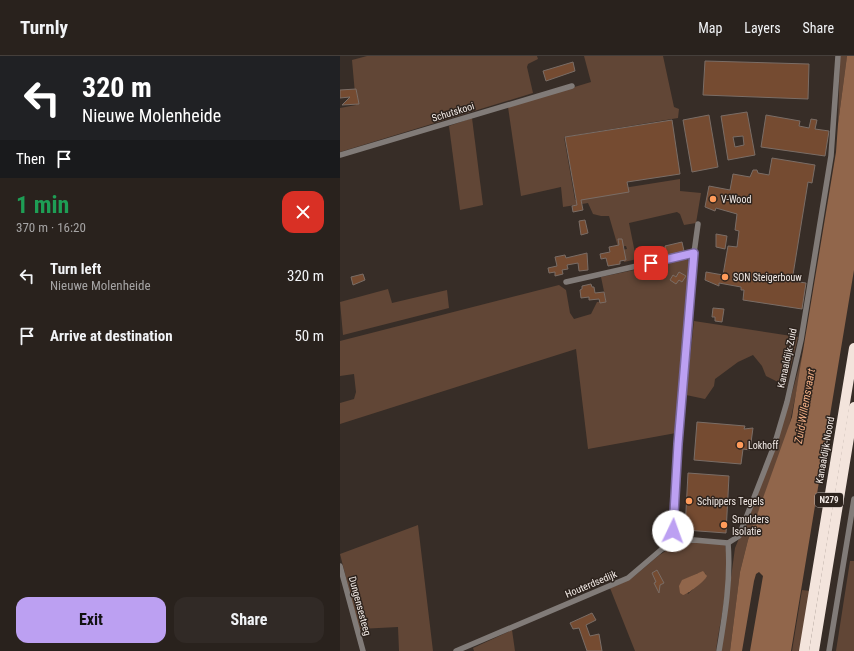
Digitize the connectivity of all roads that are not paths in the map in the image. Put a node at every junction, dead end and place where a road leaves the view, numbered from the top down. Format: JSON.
{"nodes":[{"id":1,"x":838,"y":56,"type":"edge"},
{"id":2,"x":572,"y":86,"type":"dead end"},
{"id":3,"x":340,"y":155,"type":"edge"},
{"id":4,"x":698,"y":224,"type":"dead end"},
{"id":5,"x":694,"y":253,"type":"junction"},
{"id":6,"x":566,"y":282,"type":"dead end"},
{"id":7,"x":854,"y":348,"type":"edge"},
{"id":8,"x":854,"y":406,"type":"edge"},
{"id":9,"x":854,"y":499,"type":"edge"},
{"id":10,"x":675,"y":542,"type":"junction"},
{"id":11,"x":728,"y":543,"type":"junction"},
{"id":12,"x":340,"y":566,"type":"edge"},
{"id":13,"x":363,"y":651,"type":"edge"},
{"id":14,"x":456,"y":651,"type":"edge"},
{"id":15,"x":720,"y":651,"type":"edge"},
{"id":16,"x":804,"y":651,"type":"edge"},
{"id":17,"x":814,"y":651,"type":"edge"},
{"id":18,"x":829,"y":651,"type":"edge"}],
"edges":[{"from":1,"to":11,"type":"street","name":"Kanaaldijk-Zuid"},
{"from":2,"to":3,"type":"street","name":"Schutskooi"},
{"from":4,"to":5,"type":"street"},
{"from":5,"to":6,"type":"street"},
{"from":5,"to":10,"type":"street"},
{"from":7,"to":16,"type":"highway","name":"Kanaaldijk-Noord","number":"N279"},
{"from":8,"to":17,"type":"highway","number":"N279"},
{"from":9,"to":18,"type":"street"},
{"from":10,"to":11,"type":"street","name":"Houterdsedijk"},
{"from":10,"to":14,"type":"street","name":"Houterdsedijk"},
{"from":11,"to":15,"type":"street"},
{"from":12,"to":13,"type":"street","name":"Dungensesteeg"}]}
